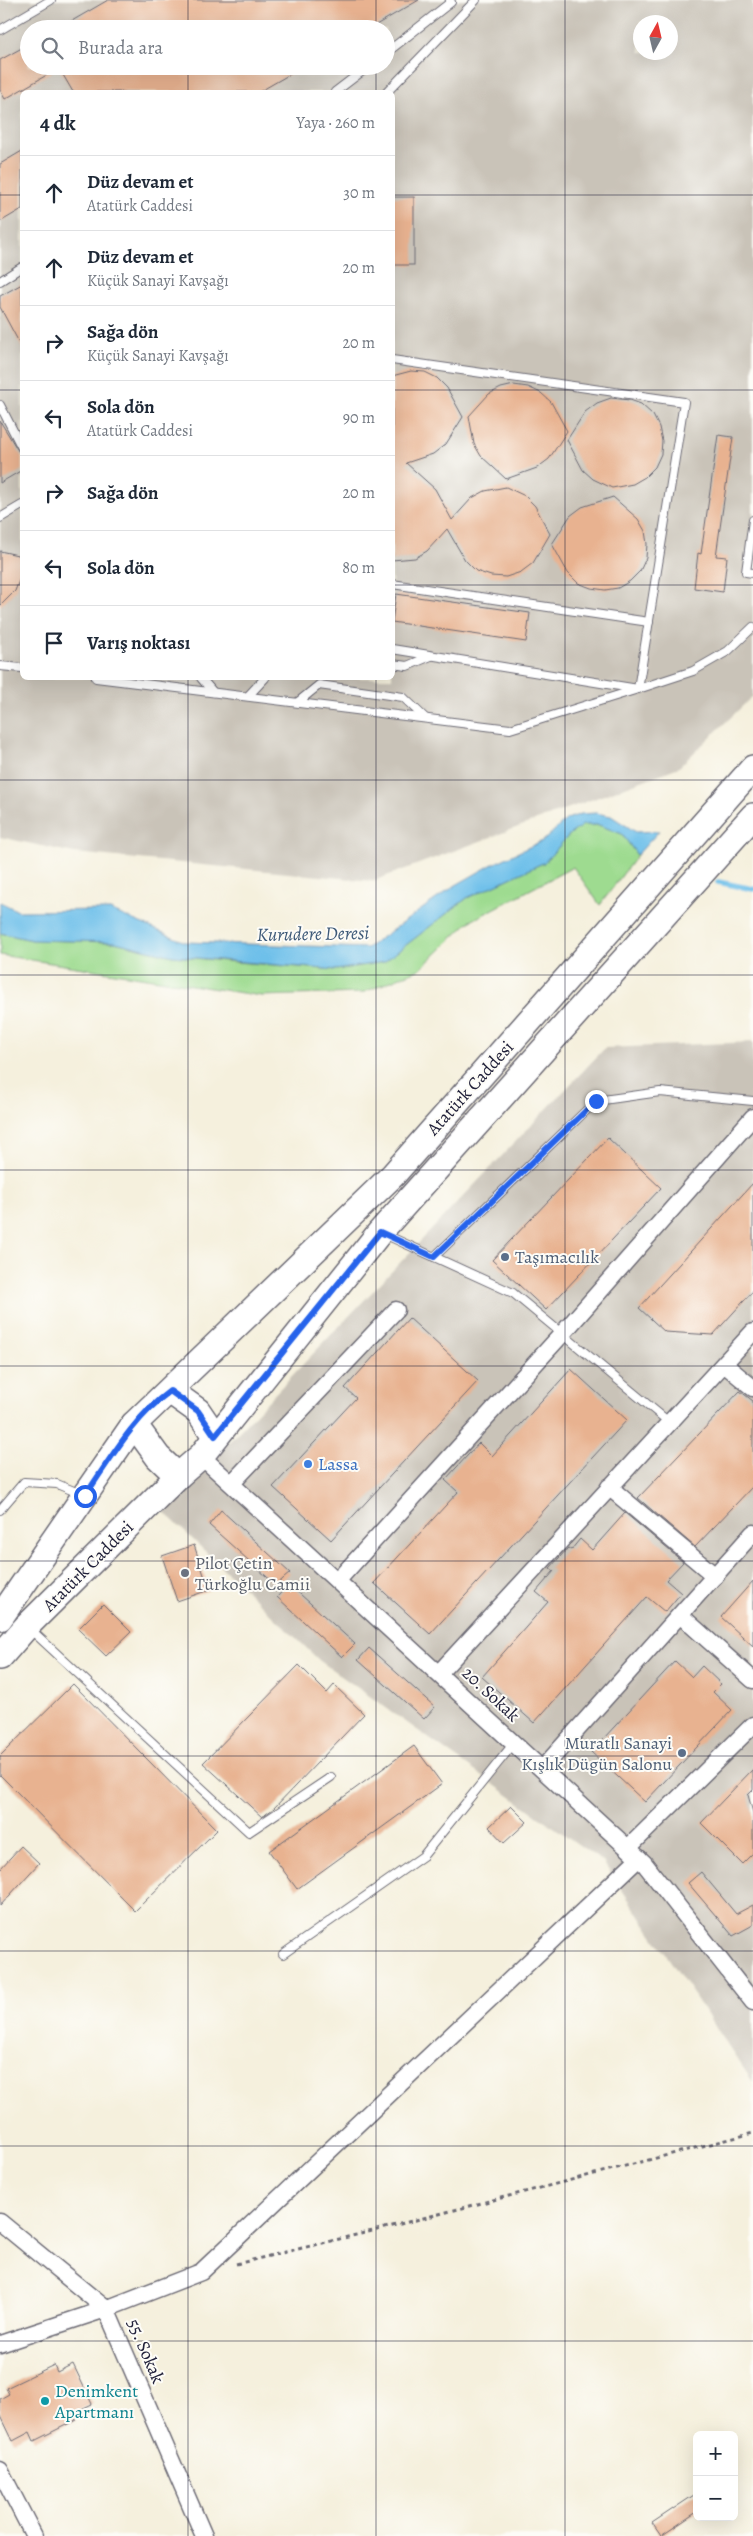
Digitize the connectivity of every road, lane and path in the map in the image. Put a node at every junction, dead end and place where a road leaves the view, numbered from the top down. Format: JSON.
{"nodes":[{"id":1,"x":51,"y":0,"type":"edge"},
{"id":2,"x":450,"y":0,"type":"edge"},
{"id":3,"x":476,"y":0,"type":"edge"},
{"id":4,"x":0,"y":30,"type":"edge"},
{"id":5,"x":395,"y":46,"type":"edge"},
{"id":6,"x":357,"y":75,"type":"edge"},
{"id":7,"x":338,"y":90,"type":"edge"},
{"id":8,"x":388,"y":90,"type":"edge"},
{"id":9,"x":20,"y":268,"type":"edge"},
{"id":10,"x":0,"y":281,"type":"edge"},
{"id":11,"x":395,"y":360,"type":"edge"},
{"id":12,"x":0,"y":406,"type":"edge"},
{"id":13,"x":20,"y":444,"type":"edge"},
{"id":14,"x":20,"y":506,"type":"edge"},
{"id":15,"x":0,"y":518,"type":"edge"},
{"id":16,"x":753,"y":520,"type":"edge"},
{"id":17,"x":753,"y":573,"type":"edge"},
{"id":18,"x":395,"y":584,"type":"edge"},
{"id":19,"x":649,"y":622,"type":"junction"},
{"id":20,"x":753,"y":627,"type":"edge"},
{"id":21,"x":395,"y":650,"type":"edge"},
{"id":22,"x":431,"y":656,"type":"junction"},
{"id":23,"x":395,"y":664,"type":"edge"},
{"id":24,"x":0,"y":666,"type":"edge"},
{"id":25,"x":20,"y":668,"type":"edge"},
{"id":26,"x":113,"y":680,"type":"edge"},
{"id":27,"x":203,"y":680,"type":"edge"},
{"id":28,"x":262,"y":680,"type":"edge"},
{"id":29,"x":638,"y":689,"type":"junction"},
{"id":30,"x":213,"y":692,"type":"junction"},
{"id":31,"x":248,"y":696,"type":"junction"},
{"id":32,"x":298,"y":702,"type":"junction"},
{"id":33,"x":425,"y":718,"type":"junction"},
{"id":34,"x":753,"y":768,"type":"edge"},
{"id":35,"x":753,"y":816,"type":"edge"},
{"id":36,"x":753,"y":1101,"type":"edge"},
{"id":37,"x":753,"y":1117,"type":"edge"},
{"id":38,"x":380,"y":1232,"type":"junction"},
{"id":39,"x":434,"y":1257,"type":"junction"},
{"id":40,"x":396,"y":1310,"type":"dead end"},
{"id":41,"x":753,"y":1332,"type":"edge"},
{"id":42,"x":563,"y":1334,"type":"junction"},
{"id":43,"x":724,"y":1364,"type":"junction"},
{"id":44,"x":753,"y":1388,"type":"edge"},
{"id":45,"x":170,"y":1391,"type":"junction"},
{"id":46,"x":671,"y":1423,"type":"junction"},
{"id":47,"x":134,"y":1424,"type":"junction"},
{"id":48,"x":208,"y":1446,"type":"junction"},
{"id":49,"x":178,"y":1476,"type":"junction"},
{"id":50,"x":232,"y":1483,"type":"junction"},
{"id":51,"x":609,"y":1487,"type":"junction"},
{"id":52,"x":85,"y":1496,"type":"junction"},
{"id":53,"x":0,"y":1510,"type":"edge"},
{"id":54,"x":753,"y":1533,"type":"edge"},
{"id":55,"x":715,"y":1576,"type":"junction"},
{"id":56,"x":338,"y":1580,"type":"junction"},
{"id":57,"x":1,"y":1612,"type":"edge"},
{"id":58,"x":680,"y":1615,"type":"junction"},
{"id":59,"x":28,"y":1626,"type":"junction"},
{"id":60,"x":0,"y":1657,"type":"edge"},
{"id":61,"x":439,"y":1673,"type":"junction"},
{"id":62,"x":753,"y":1680,"type":"edge"},
{"id":63,"x":753,"y":1725,"type":"edge"},
{"id":64,"x":514,"y":1743,"type":"junction"},
{"id":65,"x":542,"y":1769,"type":"junction"},
{"id":66,"x":331,"y":1777,"type":"dead end"},
{"id":67,"x":634,"y":1853,"type":"junction"},
{"id":68,"x":283,"y":1954,"type":"dead end"},
{"id":69,"x":753,"y":2002,"type":"edge"},
{"id":70,"x":753,"y":2133,"type":"edge"},
{"id":71,"x":0,"y":2222,"type":"edge"},
{"id":72,"x":201,"y":2272,"type":"junction"},
{"id":73,"x":106,"y":2309,"type":"junction"},
{"id":74,"x":0,"y":2344,"type":"edge"},
{"id":75,"x":2,"y":2480,"type":"edge"},
{"id":76,"x":34,"y":2536,"type":"edge"},
{"id":77,"x":204,"y":2536,"type":"edge"}],
"edges":[{"from":1,"to":4,"type":"lane"},
{"from":2,"to":5,"type":"lane"},
{"from":3,"to":8,"type":"lane"},
{"from":6,"to":7,"type":"lane"},
{"from":9,"to":10,"type":"lane"},
{"from":11,"to":19,"type":"lane"},
{"from":12,"to":13,"type":"lane"},
{"from":14,"to":15,"type":"lane"},
{"from":16,"to":17,"type":"lane"},
{"from":18,"to":19,"type":"lane"},
{"from":19,"to":29,"type":"lane"},
{"from":20,"to":29,"type":"lane"},
{"from":21,"to":22,"type":"lane"},
{"from":22,"to":23,"type":"lane"},
{"from":22,"to":29,"type":"lane"},
{"from":24,"to":25,"type":"lane"},
{"from":26,"to":30,"type":"lane"},
{"from":27,"to":30,"type":"lane"},
{"from":28,"to":31,"type":"lane"},
{"from":29,"to":33,"type":"lane"},
{"from":30,"to":31,"type":"lane"},
{"from":31,"to":32,"type":"lane"},
{"from":32,"to":33,"type":"lane"},
{"from":32,"to":33,"type":"lane"},
{"from":34,"to":45,"type":"main road","name":"Atatürk Caddesi"},
{"from":35,"to":38,"type":"main road","name":"Atatürk Caddesi"},
{"from":36,"to":39,"type":"lane"},
{"from":37,"to":42,"type":"street"},
{"from":38,"to":39,"type":"lane"},
{"from":38,"to":48,"type":"main road","name":"Atatürk Caddesi"},
{"from":39,"to":42,"type":"lane"},
{"from":40,"to":50,"type":"street"},
{"from":41,"to":43,"type":"street"},
{"from":42,"to":46,"type":"lane"},
{"from":42,"to":56,"type":"street"},
{"from":43,"to":44,"type":"street"},
{"from":43,"to":46,"type":"street"},
{"from":45,"to":47,"type":"main road","name":"Atatürk Caddesi"},
{"from":45,"to":48,"type":"main road"},
{"from":46,"to":51,"type":"street"},
{"from":47,"to":49,"type":"main road"},
{"from":47,"to":52,"type":"main road","name":"Atatürk Caddesi"},
{"from":48,"to":49,"type":"main road","name":"Atatürk Caddesi"},
{"from":48,"to":50,"type":"street","name":"20. Sokak"},
{"from":49,"to":59,"type":"main road","name":"Atatürk Caddesi"},
{"from":50,"to":56,"type":"street","name":"20. Sokak"},
{"from":51,"to":55,"type":"street"},
{"from":51,"to":61,"type":"street"},
{"from":52,"to":53,"type":"lane"},
{"from":52,"to":57,"type":"main road","name":"Atatürk Caddesi"},
{"from":54,"to":55,"type":"street"},
{"from":55,"to":58,"type":"street"},
{"from":56,"to":61,"type":"street","name":"20. Sokak"},
{"from":58,"to":62,"type":"street"},
{"from":58,"to":65,"type":"street"},
{"from":59,"to":60,"type":"main road","name":"Atatürk Caddesi"},
{"from":59,"to":66,"type":"lane"},
{"from":61,"to":64,"type":"street","name":"20. Sokak"},
{"from":63,"to":67,"type":"street"},
{"from":64,"to":65,"type":"street","name":"20. Sokak"},
{"from":64,"to":68,"type":"lane"},
{"from":65,"to":67,"type":"street","name":"20. Sokak"},
{"from":67,"to":69,"type":"street","name":"20. Sokak"},
{"from":67,"to":72,"type":"street"},
{"from":70,"to":72,"type":"path"},
{"from":71,"to":73,"type":"street","name":"55. Sokak"},
{"from":72,"to":73,"type":"street"},
{"from":73,"to":74,"type":"street"},
{"from":73,"to":77,"type":"street","name":"55. Sokak"},
{"from":75,"to":76,"type":"street"}]}
